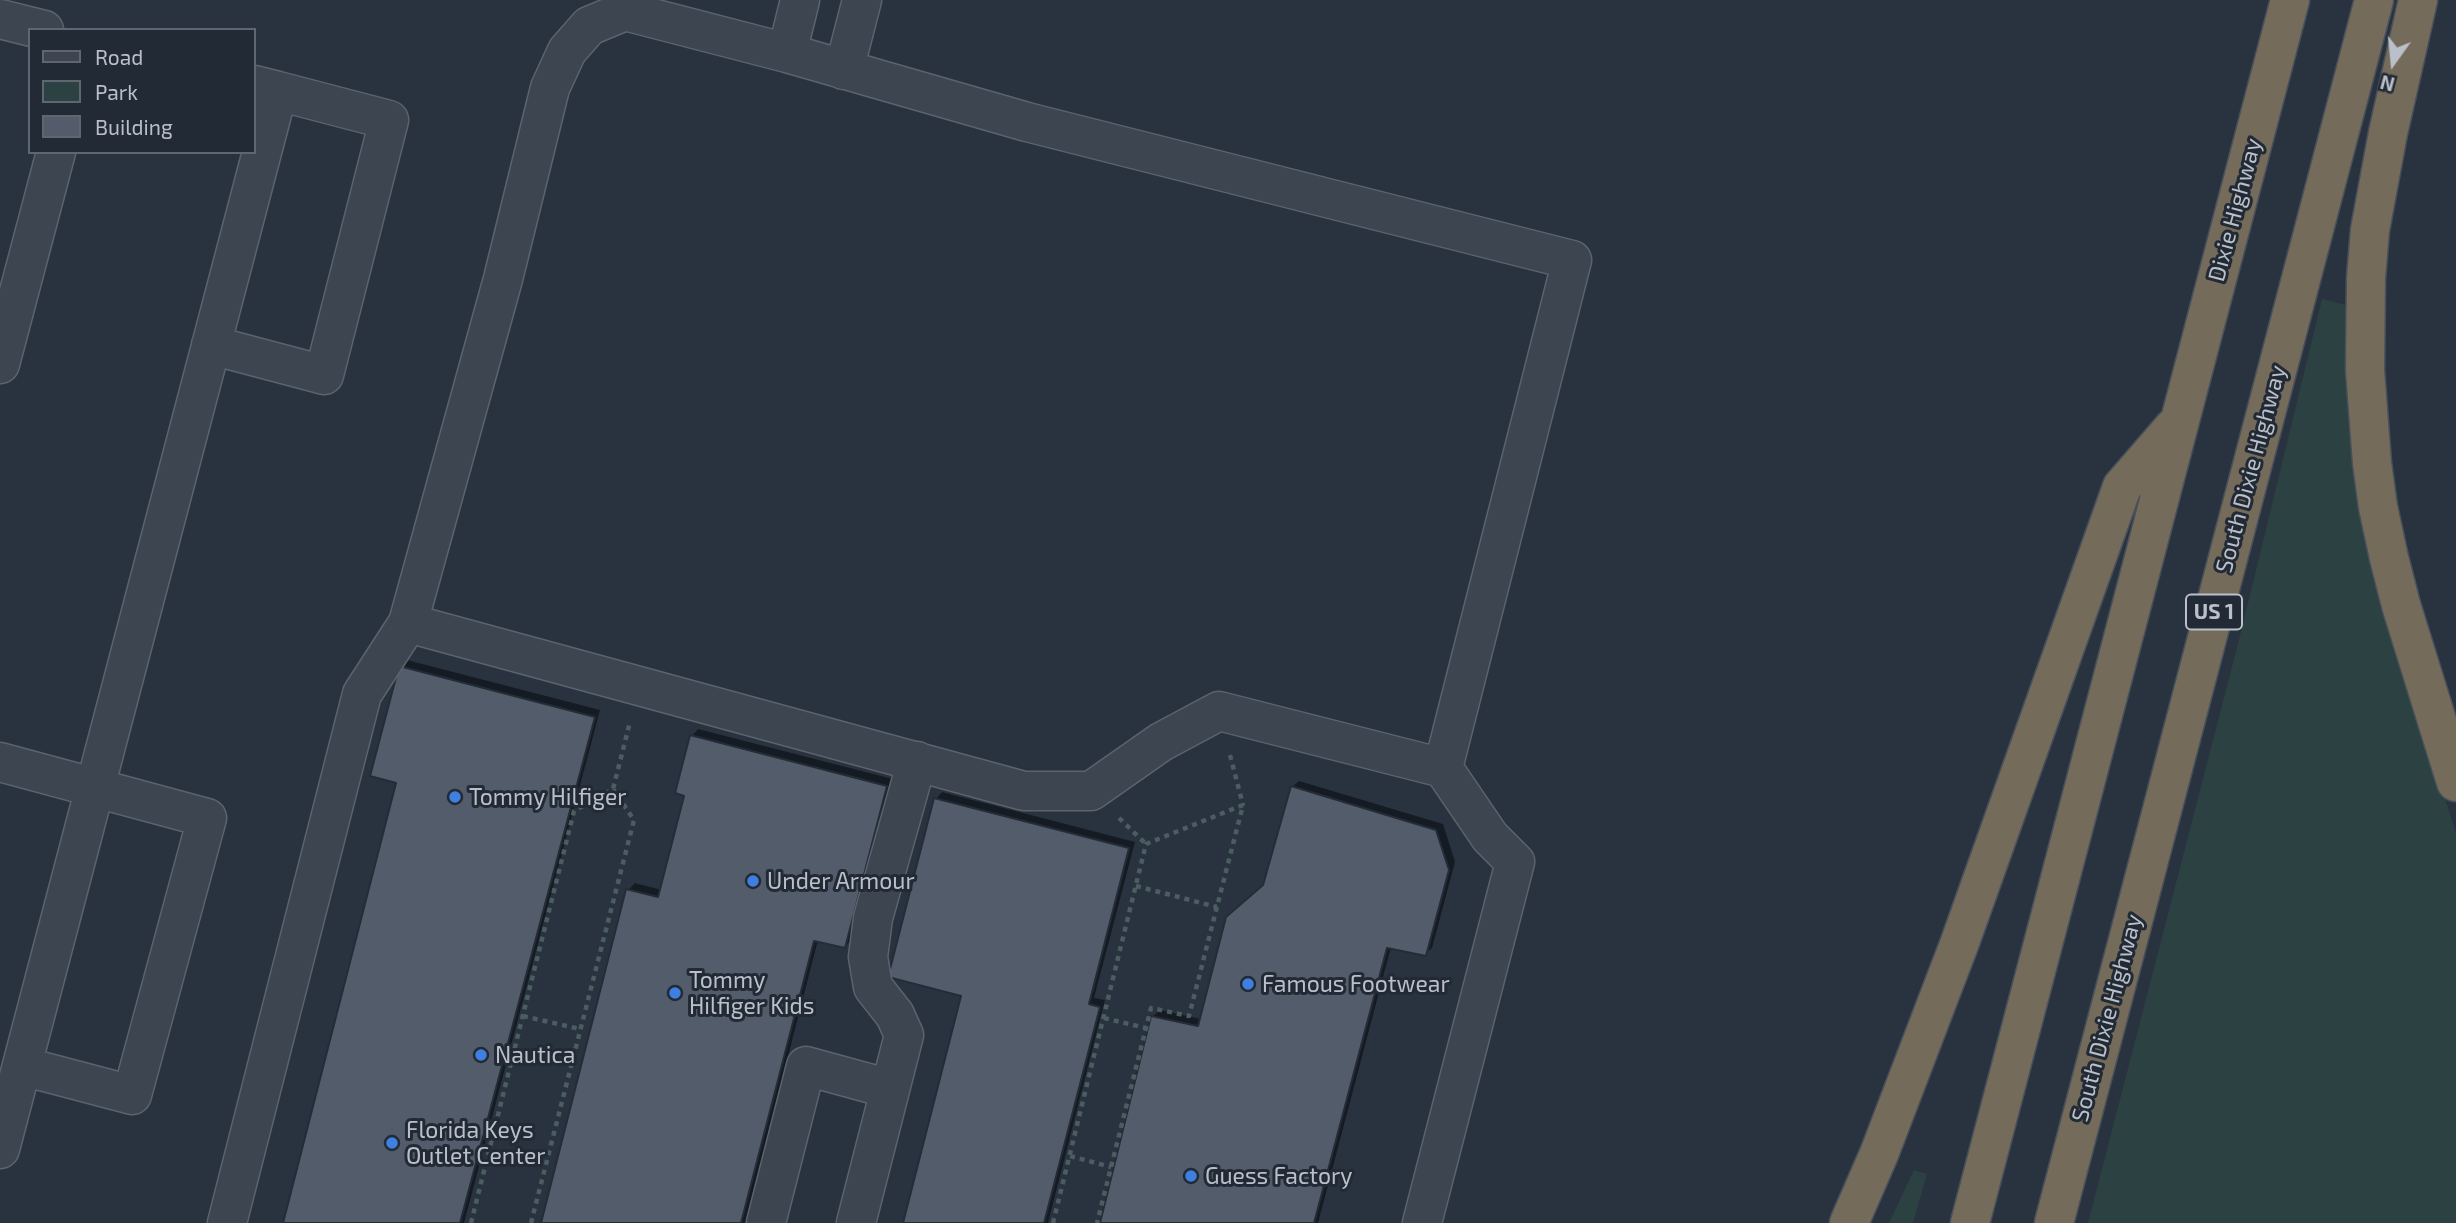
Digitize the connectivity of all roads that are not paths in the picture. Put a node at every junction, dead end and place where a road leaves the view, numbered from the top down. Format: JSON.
{"nodes":[{"id":1,"x":800,"y":0,"type":"edge"},
{"id":2,"x":862,"y":0,"type":"edge"},
{"id":3,"x":2290,"y":0,"type":"edge"},
{"id":4,"x":2374,"y":0,"type":"edge"},
{"id":5,"x":2418,"y":0,"type":"edge"},
{"id":6,"x":0,"y":19,"type":"edge"},
{"id":7,"x":36,"y":28,"type":"edge"},
{"id":8,"x":787,"y":53,"type":"junction"},
{"id":9,"x":844,"y":69,"type":"junction"},
{"id":10,"x":266,"y":88,"type":"edge"},
{"id":11,"x":256,"y":135,"type":"edge"},
{"id":12,"x":55,"y":154,"type":"edge"},
{"id":13,"x":252,"y":154,"type":"edge"},
{"id":14,"x":9,"y":295,"type":"edge"},
{"id":15,"x":211,"y":345,"type":"junction"},
{"id":16,"x":0,"y":364,"type":"edge"},
{"id":17,"x":2180,"y":420,"type":"junction"},
{"id":18,"x":408,"y":623,"type":"junction"},
{"id":19,"x":917,"y":761,"type":"junction"},
{"id":20,"x":0,"y":762,"type":"edge"},
{"id":21,"x":1443,"y":768,"type":"junction"},
{"id":22,"x":2456,"y":782,"type":"edge"},
{"id":23,"x":95,"y":787,"type":"junction"},
{"id":24,"x":22,"y":1066,"type":"junction"},
{"id":25,"x":890,"y":1089,"type":"junction"},
{"id":26,"x":0,"y":1149,"type":"edge"},
{"id":27,"x":227,"y":1223,"type":"edge"},
{"id":28,"x":766,"y":1223,"type":"edge"},
{"id":29,"x":856,"y":1223,"type":"edge"},
{"id":30,"x":1422,"y":1223,"type":"edge"},
{"id":31,"x":1849,"y":1223,"type":"edge"},
{"id":32,"x":1970,"y":1223,"type":"edge"},
{"id":33,"x":2053,"y":1223,"type":"edge"}],
"edges":[{"from":1,"to":8,"type":"lane"},
{"from":2,"to":9,"type":"lane"},
{"from":3,"to":17,"type":"highway","name":"Dixie Highway"},
{"from":4,"to":33,"type":"highway","name":"South Dixie Highway","number":"US 1"},
{"from":5,"to":22,"type":"highway"},
{"from":6,"to":7,"type":"lane"},
{"from":8,"to":9,"type":"lane"},
{"from":8,"to":18,"type":"lane"},
{"from":9,"to":21,"type":"lane"},
{"from":10,"to":11,"type":"lane"},
{"from":10,"to":15,"type":"lane"},
{"from":12,"to":14,"type":"lane"},
{"from":13,"to":15,"type":"lane"},
{"from":14,"to":16,"type":"lane"},
{"from":15,"to":23,"type":"lane"},
{"from":17,"to":31,"type":"highway"},
{"from":17,"to":32,"type":"highway"},
{"from":18,"to":19,"type":"lane"},
{"from":18,"to":27,"type":"lane"},
{"from":19,"to":21,"type":"lane"},
{"from":19,"to":25,"type":"lane"},
{"from":20,"to":23,"type":"lane"},
{"from":21,"to":30,"type":"lane"},
{"from":23,"to":24,"type":"lane"},
{"from":23,"to":24,"type":"lane"},
{"from":24,"to":26,"type":"lane"},
{"from":25,"to":28,"type":"lane"},
{"from":25,"to":29,"type":"lane"}]}
